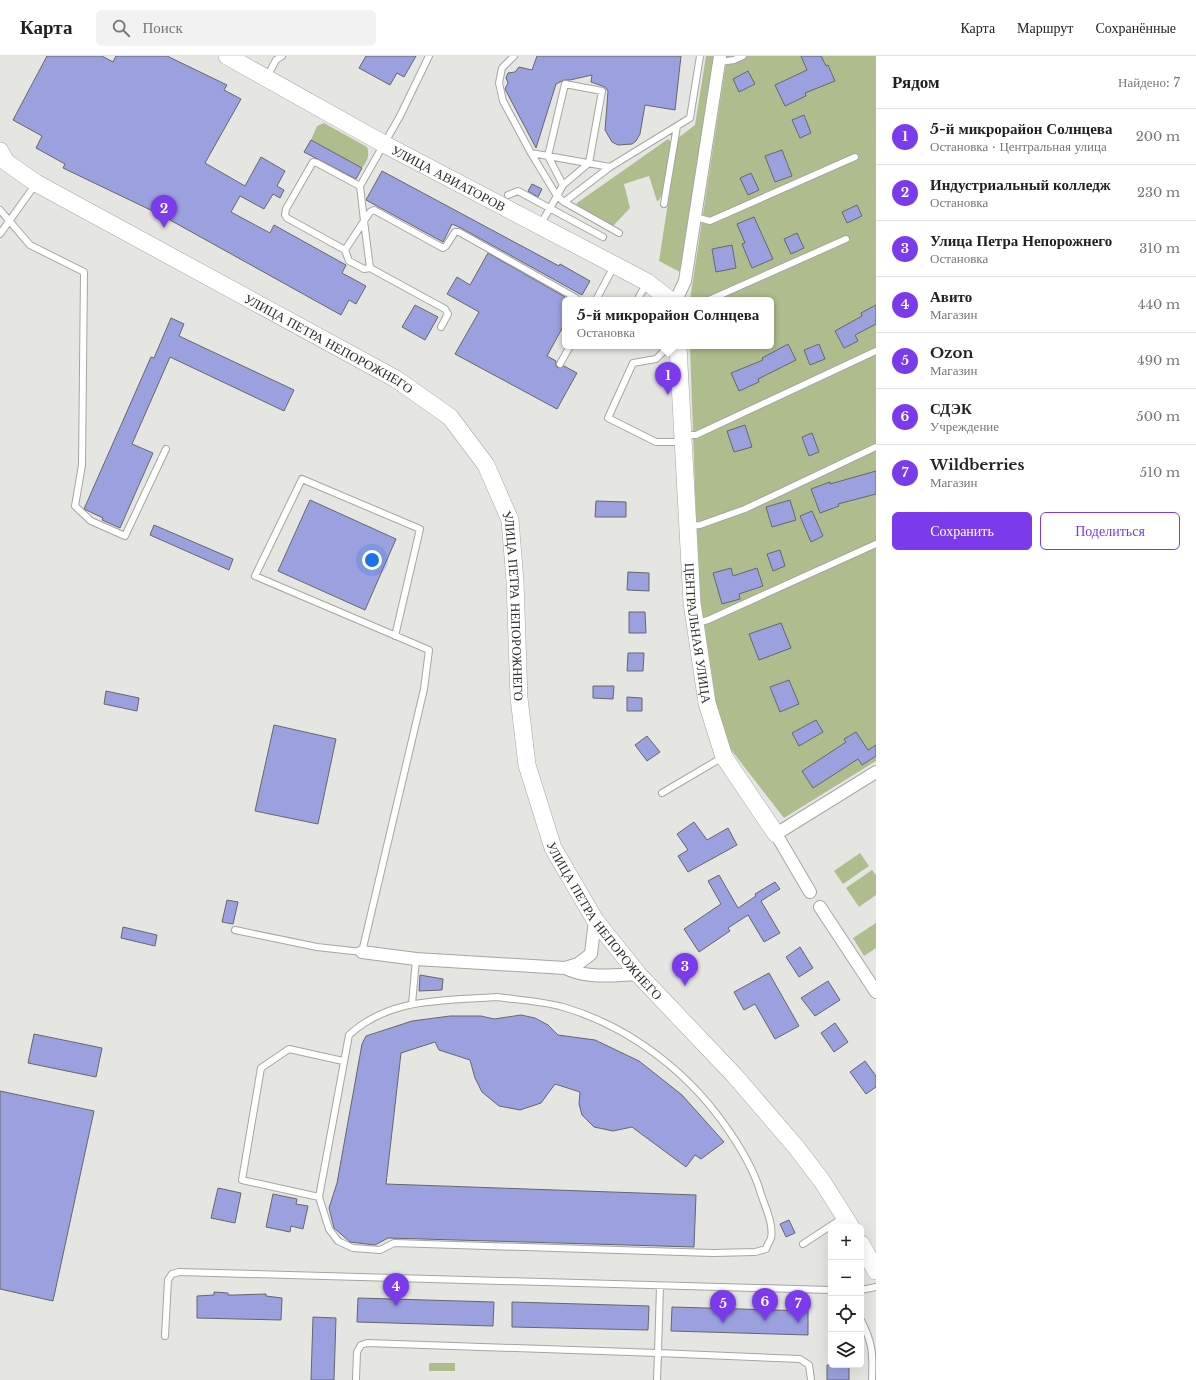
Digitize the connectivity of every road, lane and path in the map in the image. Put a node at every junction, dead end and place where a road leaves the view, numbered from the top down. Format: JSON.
{"nodes":[{"id":1,"x":227,"y":56,"type":"edge"},
{"id":2,"x":282,"y":56,"type":"edge"},
{"id":3,"x":429,"y":56,"type":"edge"},
{"id":4,"x":514,"y":56,"type":"edge"},
{"id":5,"x":700,"y":56,"type":"edge"},
{"id":6,"x":743,"y":56,"type":"edge"},
{"id":7,"x":720,"y":59,"type":"edge"},
{"id":8,"x":267,"y":78,"type":"junction"},
{"id":9,"x":677,"y":126,"type":"junction"},
{"id":10,"x":384,"y":144,"type":"junction"},
{"id":11,"x":0,"y":151,"type":"edge"},
{"id":12,"x":531,"y":153,"type":"junction"},
{"id":13,"x":548,"y":156,"type":"junction"},
{"id":14,"x":855,"y":157,"type":"dead end"},
{"id":15,"x":589,"y":163,"type":"junction"},
{"id":16,"x":610,"y":167,"type":"junction"},
{"id":17,"x":36,"y":183,"type":"junction"},
{"id":18,"x":563,"y":185,"type":"junction"},
{"id":19,"x":360,"y":186,"type":"junction"},
{"id":20,"x":508,"y":195,"type":"dead end"},
{"id":21,"x":557,"y":196,"type":"junction"},
{"id":22,"x":564,"y":202,"type":"junction"},
{"id":23,"x":664,"y":204,"type":"dead end"},
{"id":24,"x":551,"y":208,"type":"junction"},
{"id":25,"x":0,"y":210,"type":"edge"},
{"id":26,"x":695,"y":217,"type":"junction"},
{"id":27,"x":364,"y":221,"type":"junction"},
{"id":28,"x":9,"y":223,"type":"junction"},
{"id":29,"x":540,"y":226,"type":"junction"},
{"id":30,"x":619,"y":233,"type":"dead end"},
{"id":31,"x":0,"y":234,"type":"edge"},
{"id":32,"x":603,"y":237,"type":"dead end"},
{"id":33,"x":846,"y":240,"type":"dead end"},
{"id":34,"x":345,"y":250,"type":"junction"},
{"id":35,"x":615,"y":265,"type":"junction"},
{"id":36,"x":370,"y":268,"type":"junction"},
{"id":37,"x":647,"y":282,"type":"junction"},
{"id":38,"x":574,"y":297,"type":"edge"},
{"id":39,"x":598,"y":297,"type":"edge"},
{"id":40,"x":640,"y":297,"type":"edge"},
{"id":41,"x":666,"y":297,"type":"edge"},
{"id":42,"x":677,"y":297,"type":"edge"},
{"id":43,"x":716,"y":297,"type":"edge"},
{"id":44,"x":441,"y":327,"type":"dead end"},
{"id":45,"x":568,"y":349,"type":"edge"},
{"id":46,"x":666,"y":349,"type":"edge"},
{"id":47,"x":678,"y":349,"type":"edge"},
{"id":48,"x":876,"y":351,"type":"edge"},
{"id":49,"x":560,"y":364,"type":"dead end"},
{"id":50,"x":682,"y":439,"type":"junction"},
{"id":51,"x":876,"y":447,"type":"edge"},
{"id":52,"x":166,"y":449,"type":"dead end"},
{"id":53,"x":687,"y":526,"type":"junction"},
{"id":54,"x":876,"y":544,"type":"edge"},
{"id":55,"x":695,"y":623,"type":"junction"},
{"id":56,"x":395,"y":636,"type":"junction"},
{"id":57,"x":724,"y":756,"type":"junction"},
{"id":58,"x":876,"y":772,"type":"edge"},
{"id":59,"x":662,"y":793,"type":"dead end"},
{"id":60,"x":776,"y":834,"type":"junction"},
{"id":61,"x":810,"y":892,"type":"dead end"},
{"id":62,"x":820,"y":907,"type":"dead end"},
{"id":63,"x":595,"y":920,"type":"junction"},
{"id":64,"x":235,"y":930,"type":"dead end"},
{"id":65,"x":362,"y":952,"type":"junction"},
{"id":66,"x":416,"y":959,"type":"junction"},
{"id":67,"x":564,"y":968,"type":"junction"},
{"id":68,"x":638,"y":974,"type":"junction"},
{"id":69,"x":876,"y":992,"type":"edge"},
{"id":70,"x":412,"y":1004,"type":"junction"},
{"id":71,"x":343,"y":1061,"type":"junction"},
{"id":72,"x":319,"y":1197,"type":"junction"},
{"id":73,"x":848,"y":1222,"type":"edge"},
{"id":74,"x":803,"y":1244,"type":"dead end"},
{"id":75,"x":864,"y":1249,"type":"edge"},
{"id":76,"x":876,"y":1271,"type":"edge"},
{"id":77,"x":660,"y":1286,"type":"junction"},
{"id":78,"x":876,"y":1287,"type":"edge"},
{"id":79,"x":864,"y":1289,"type":"edge"},
{"id":80,"x":828,"y":1290,"type":"edge"},
{"id":81,"x":864,"y":1326,"type":"edge"},
{"id":82,"x":165,"y":1336,"type":"dead end"},
{"id":83,"x":658,"y":1353,"type":"junction"},
{"id":84,"x":356,"y":1380,"type":"edge"},
{"id":85,"x":657,"y":1380,"type":"edge"},
{"id":86,"x":811,"y":1380,"type":"edge"},
{"id":87,"x":872,"y":1380,"type":"edge"}],
"edges":[{"from":1,"to":8,"type":"street","name":"УЛИЦА АВИАТОРОВ"},
{"from":2,"to":8,"type":"lane"},
{"from":3,"to":10,"type":"lane"},
{"from":4,"to":12,"type":"lane"},
{"from":5,"to":9,"type":"lane"},
{"from":6,"to":7,"type":"lane"},
{"from":7,"to":26,"type":"street"},
{"from":8,"to":10,"type":"street","name":"УЛИЦА АВИАТОРОВ"},
{"from":9,"to":16,"type":"lane"},
{"from":9,"to":23,"type":"lane"},
{"from":10,"to":19,"type":"lane"},
{"from":10,"to":29,"type":"street","name":"УЛИЦА АВИАТОРОВ"},
{"from":11,"to":17,"type":"street","name":"УЛИЦА ПЕТРА НЕПОРОЖНЕГО"},
{"from":12,"to":13,"type":"lane"},
{"from":12,"to":21,"type":"lane"},
{"from":13,"to":15,"type":"lane"},
{"from":13,"to":15,"type":"lane"},
{"from":13,"to":18,"type":"lane"},
{"from":14,"to":26,"type":"lane"},
{"from":15,"to":16,"type":"lane"},
{"from":15,"to":18,"type":"lane"},
{"from":16,"to":22,"type":"lane"},
{"from":17,"to":28,"type":"lane"},
{"from":17,"to":63,"type":"street","name":"УЛИЦА ПЕТРА НЕПОРОЖНЕГО"},
{"from":18,"to":21,"type":"lane"},
{"from":19,"to":27,"type":"lane"},
{"from":19,"to":34,"type":"lane"},
{"from":20,"to":24,"type":"lane"},
{"from":21,"to":22,"type":"lane"},
{"from":21,"to":24,"type":"lane"},
{"from":22,"to":30,"type":"lane"},
{"from":24,"to":29,"type":"lane"},
{"from":24,"to":32,"type":"lane"},
{"from":25,"to":28,"type":"lane"},
{"from":26,"to":42,"type":"street"},
{"from":27,"to":34,"type":"lane"},
{"from":27,"to":36,"type":"lane"},
{"from":27,"to":38,"type":"lane"},
{"from":28,"to":31,"type":"lane"},
{"from":28,"to":52,"type":"lane"},
{"from":29,"to":35,"type":"street","name":"УЛИЦА АВИАТОРОВ"},
{"from":33,"to":43,"type":"lane"},
{"from":34,"to":36,"type":"lane"},
{"from":35,"to":37,"type":"street","name":"УЛИЦА АВИАТОРОВ"},
{"from":35,"to":39,"type":"lane"},
{"from":36,"to":44,"type":"lane"},
{"from":37,"to":40,"type":"lane"},
{"from":37,"to":41,"type":"street","name":"УЛИЦА АВИАТОРОВ"},
{"from":45,"to":49,"type":"lane"},
{"from":46,"to":50,"type":"lane"},
{"from":47,"to":50,"type":"street","name":"ЦЕНТРАЛЬНАЯ УЛИЦА"},
{"from":48,"to":50,"type":"lane"},
{"from":50,"to":53,"type":"street","name":"ЦЕНТРАЛЬНАЯ УЛИЦА"},
{"from":51,"to":53,"type":"lane"},
{"from":53,"to":55,"type":"street","name":"ЦЕНТРАЛЬНАЯ УЛИЦА"},
{"from":54,"to":55,"type":"lane"},
{"from":55,"to":57,"type":"street","name":"ЦЕНТРАЛЬНАЯ УЛИЦА"},
{"from":56,"to":56,"type":"lane"},
{"from":56,"to":65,"type":"lane"},
{"from":57,"to":59,"type":"lane"},
{"from":57,"to":60,"type":"street","name":"ЦЕНТРАЛЬНАЯ УЛИЦА"},
{"from":58,"to":60,"type":"street"},
{"from":60,"to":61,"type":"street","name":"ЦЕНТРАЛЬНАЯ УЛИЦА"},
{"from":62,"to":69,"type":"street"},
{"from":63,"to":67,"type":"street"},
{"from":63,"to":68,"type":"street","name":"УЛИЦА ПЕТРА НЕПОРОЖНЕГО"},
{"from":64,"to":65,"type":"lane"},
{"from":65,"to":66,"type":"street"},
{"from":66,"to":67,"type":"street"},
{"from":66,"to":70,"type":"lane"},
{"from":67,"to":68,"type":"street"},
{"from":68,"to":73,"type":"street","name":"УЛИЦА ПЕТРА НЕПОРОЖНЕГО"},
{"from":70,"to":71,"type":"lane"},
{"from":70,"to":72,"type":"lane"},
{"from":71,"to":72,"type":"lane"},
{"from":71,"to":72,"type":"lane"},
{"from":73,"to":74,"type":"lane"},
{"from":75,"to":76,"type":"street"},
{"from":77,"to":80,"type":"lane"},
{"from":77,"to":82,"type":"lane"},
{"from":77,"to":83,"type":"lane"},
{"from":78,"to":79,"type":"lane"},
{"from":81,"to":87,"type":"lane"},
{"from":83,"to":84,"type":"lane"},
{"from":83,"to":85,"type":"lane"},
{"from":83,"to":86,"type":"lane"}]}
